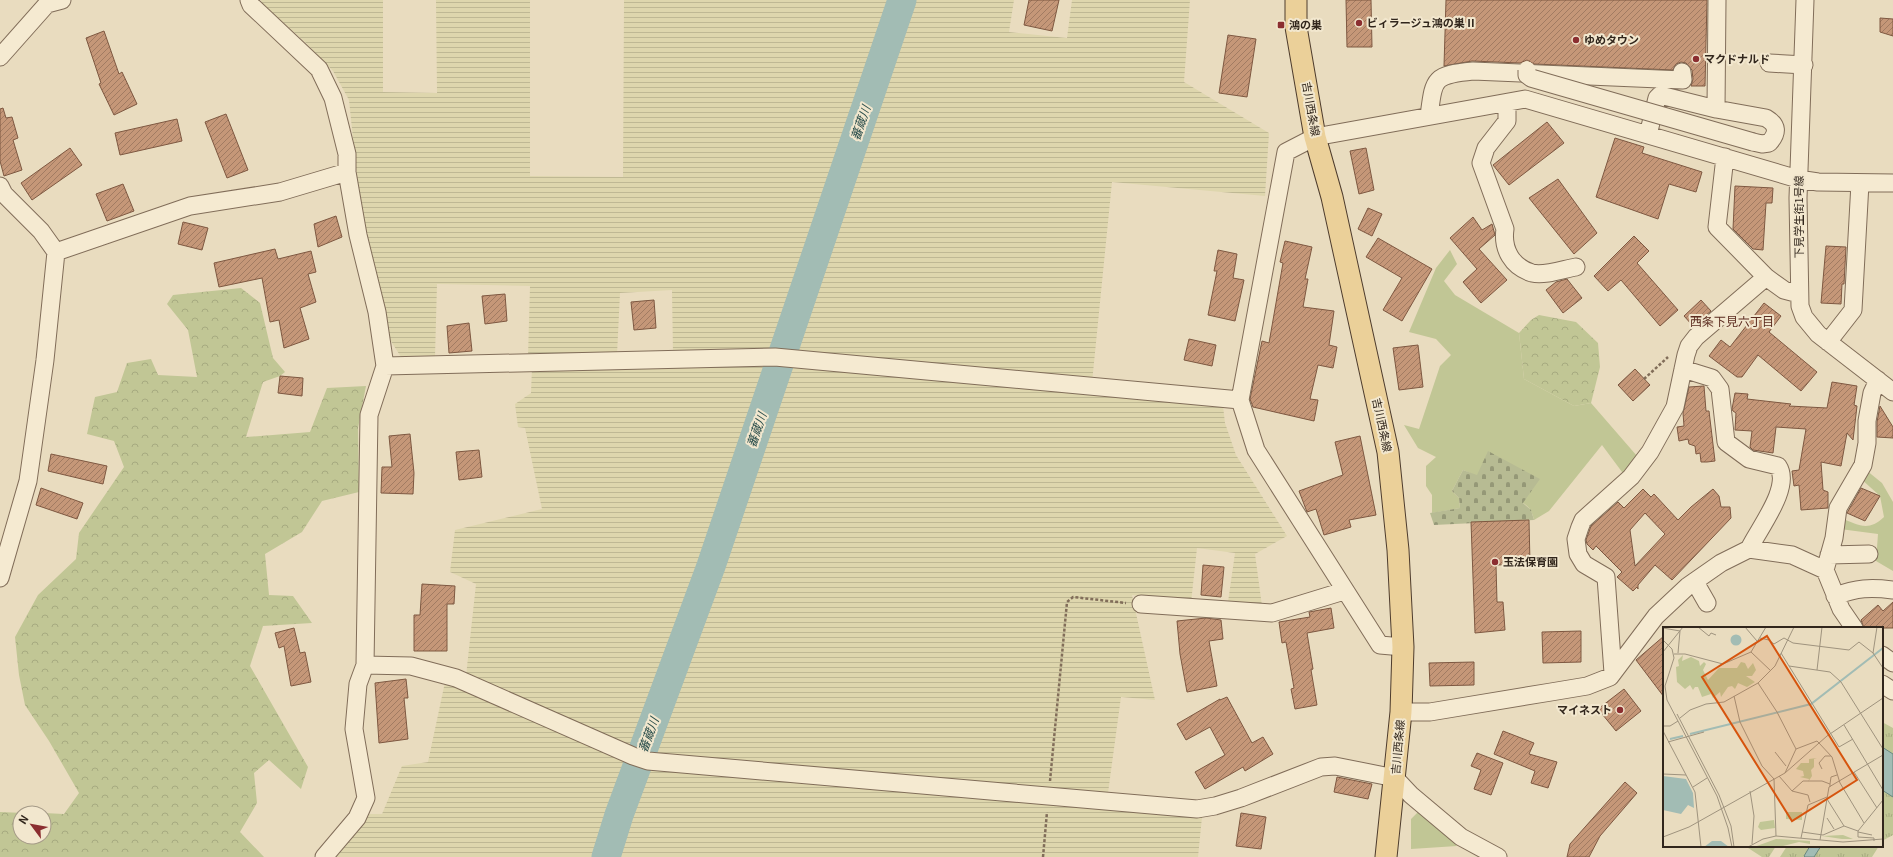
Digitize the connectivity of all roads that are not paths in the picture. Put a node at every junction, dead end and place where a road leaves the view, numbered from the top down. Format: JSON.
{"nodes":[{"id":1,"x":62,"y":0,"type":"edge"},
{"id":2,"x":250,"y":0,"type":"edge"},
{"id":3,"x":1296,"y":0,"type":"edge"},
{"id":4,"x":1717,"y":0,"type":"edge"},
{"id":5,"x":1805,"y":0,"type":"edge"},
{"id":6,"x":0,"y":57,"type":"edge"},
{"id":7,"x":1770,"y":63,"type":"dead end"},
{"id":8,"x":1804,"y":65,"type":"junction"},
{"id":9,"x":1527,"y":70,"type":"dead end"},
{"id":10,"x":1682,"y":72,"type":"dead end"},
{"id":11,"x":1507,"y":103,"type":"junction"},
{"id":12,"x":1716,"y":109,"type":"junction"},
{"id":13,"x":1429,"y":116,"type":"junction"},
{"id":14,"x":1648,"y":135,"type":"junction"},
{"id":15,"x":1315,"y":136,"type":"junction"},
{"id":16,"x":1725,"y":157,"type":"junction"},
{"id":17,"x":348,"y":172,"type":"junction"},
{"id":18,"x":1798,"y":179,"type":"junction"},
{"id":19,"x":1860,"y":183,"type":"junction"},
{"id":20,"x":1893,"y":183,"type":"edge"},
{"id":21,"x":0,"y":186,"type":"edge"},
{"id":22,"x":56,"y":252,"type":"junction"},
{"id":23,"x":1576,"y":267,"type":"dead end"},
{"id":24,"x":1766,"y":276,"type":"junction"},
{"id":25,"x":1799,"y":294,"type":"junction"},
{"id":26,"x":1828,"y":342,"type":"junction"},
{"id":27,"x":385,"y":366,"type":"junction"},
{"id":28,"x":1683,"y":369,"type":"junction"},
{"id":29,"x":1878,"y":380,"type":"junction"},
{"id":30,"x":1893,"y":392,"type":"edge"},
{"id":31,"x":1240,"y":400,"type":"junction"},
{"id":32,"x":1749,"y":549,"type":"junction"},
{"id":33,"x":1869,"y":554,"type":"dead end"},
{"id":34,"x":1827,"y":563,"type":"junction"},
{"id":35,"x":0,"y":578,"type":"edge"},
{"id":36,"x":1695,"y":582,"type":"junction"},
{"id":37,"x":1893,"y":590,"type":"edge"},
{"id":38,"x":1344,"y":591,"type":"junction"},
{"id":39,"x":1835,"y":596,"type":"junction"},
{"id":40,"x":1707,"y":603,"type":"dead end"},
{"id":41,"x":1141,"y":604,"type":"road end"},
{"id":42,"x":1853,"y":627,"type":"edge"},
{"id":43,"x":1403,"y":647,"type":"junction"},
{"id":44,"x":1883,"y":656,"type":"edge"},
{"id":45,"x":1893,"y":663,"type":"edge"},
{"id":46,"x":365,"y":666,"type":"junction"},
{"id":47,"x":1613,"y":673,"type":"junction"},
{"id":48,"x":1883,"y":685,"type":"edge"},
{"id":49,"x":1893,"y":691,"type":"edge"},
{"id":50,"x":1401,"y":712,"type":"junction"},
{"id":51,"x":1395,"y":778,"type":"junction"},
{"id":52,"x":324,"y":857,"type":"edge"},
{"id":53,"x":1386,"y":857,"type":"edge"},
{"id":54,"x":1498,"y":857,"type":"edge"}],
"edges":[{"from":1,"to":6,"type":"street"},
{"from":2,"to":17,"type":"street"},
{"from":3,"to":15,"type":"main road","name":"吉川西条線"},
{"from":4,"to":12,"type":"street"},
{"from":5,"to":8,"type":"street","name":"下見学生街1号線"},
{"from":7,"to":8,"type":"street"},
{"from":8,"to":18,"type":"street","name":"下見学生街1号線"},
{"from":9,"to":12,"type":"street","bridge":true},
{"from":10,"to":13,"type":"street"},
{"from":11,"to":13,"type":"street"},
{"from":11,"to":14,"type":"street"},
{"from":11,"to":23,"type":"street"},
{"from":12,"to":14,"type":"street"},
{"from":13,"to":15,"type":"street"},
{"from":14,"to":16,"type":"street"},
{"from":15,"to":31,"type":"street"},
{"from":15,"to":43,"type":"main road","name":"吉川西条線"},
{"from":16,"to":18,"type":"street"},
{"from":16,"to":24,"type":"street"},
{"from":17,"to":22,"type":"street"},
{"from":17,"to":27,"type":"street"},
{"from":18,"to":19,"type":"street"},
{"from":18,"to":25,"type":"street","name":"下見学生街1号線"},
{"from":19,"to":20,"type":"street"},
{"from":19,"to":26,"type":"street"},
{"from":21,"to":22,"type":"street"},
{"from":22,"to":35,"type":"street"},
{"from":24,"to":25,"type":"street"},
{"from":24,"to":28,"type":"street"},
{"from":25,"to":26,"type":"street","name":"下見学生街1号線"},
{"from":26,"to":29,"type":"street","name":"下見学生街1号線"},
{"from":27,"to":31,"type":"street"},
{"from":27,"to":46,"type":"street"},
{"from":28,"to":32,"type":"street"},
{"from":28,"to":47,"type":"street"},
{"from":29,"to":30,"type":"street","name":"下見学生街1号線"},
{"from":29,"to":34,"type":"street"},
{"from":31,"to":38,"type":"street"},
{"from":32,"to":34,"type":"street"},
{"from":32,"to":36,"type":"street"},
{"from":33,"to":34,"type":"street"},
{"from":34,"to":39,"type":"street"},
{"from":36,"to":40,"type":"street"},
{"from":36,"to":47,"type":"street"},
{"from":37,"to":39,"type":"street"},
{"from":38,"to":41,"type":"street"},
{"from":38,"to":43,"type":"street"},
{"from":39,"to":42,"type":"street"},
{"from":43,"to":50,"type":"main road","name":"吉川西条線"},
{"from":44,"to":45,"type":"street"},
{"from":46,"to":51,"type":"street"},
{"from":46,"to":52,"type":"street"},
{"from":47,"to":50,"type":"street"},
{"from":48,"to":49,"type":"street"},
{"from":50,"to":51,"type":"main road","name":"吉川西条線"},
{"from":51,"to":53,"type":"main road","name":"吉川西条線"},
{"from":51,"to":54,"type":"street"}]}
